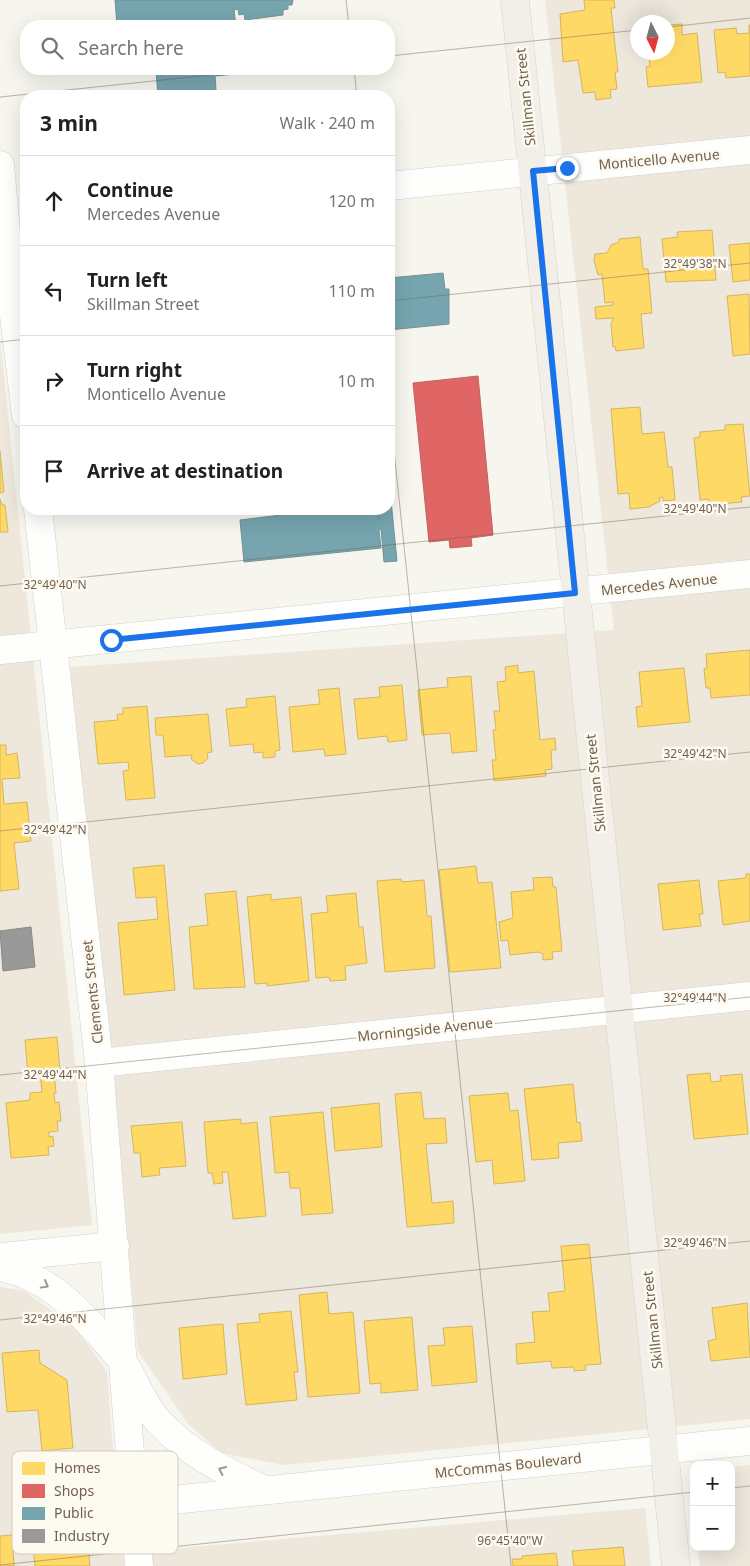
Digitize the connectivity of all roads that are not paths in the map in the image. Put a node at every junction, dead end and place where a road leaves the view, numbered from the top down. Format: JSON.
{"nodes":[{"id":1,"x":515,"y":0,"type":"edge"},
{"id":2,"x":750,"y":150,"type":"edge"},
{"id":3,"x":0,"y":165,"type":"edge"},
{"id":4,"x":533,"y":171,"type":"junction"},
{"id":5,"x":395,"y":185,"type":"edge"},
{"id":6,"x":10,"y":219,"type":"edge"},
{"id":7,"x":20,"y":342,"type":"edge"},
{"id":8,"x":39,"y":515,"type":"edge"},
{"id":9,"x":750,"y":574,"type":"edge"},
{"id":10,"x":575,"y":593,"type":"junction"},
{"id":11,"x":55,"y":646,"type":"junction"},
{"id":12,"x":0,"y":650,"type":"edge"},
{"id":13,"x":750,"y":996,"type":"edge"},
{"id":14,"x":619,"y":1009,"type":"junction"},
{"id":15,"x":99,"y":1063,"type":"junction"},
{"id":16,"x":115,"y":1246,"type":"junction"},
{"id":17,"x":0,"y":1257,"type":"edge"},
{"id":18,"x":0,"y":1267,"type":"edge"},
{"id":19,"x":122,"y":1361,"type":"junction"},
{"id":20,"x":750,"y":1441,"type":"edge"},
{"id":21,"x":665,"y":1449,"type":"junction"},
{"id":22,"x":129,"y":1451,"type":"edge"},
{"id":23,"x":267,"y":1490,"type":"junction"},
{"id":24,"x":178,"y":1499,"type":"edge"},
{"id":25,"x":676,"y":1566,"type":"edge"}],
"edges":[{"from":1,"to":4,"type":"main road","name":"Skillman Street"},
{"from":2,"to":4,"type":"street","name":"Monticello Avenue"},
{"from":3,"to":6,"type":"street"},
{"from":4,"to":5,"type":"street","name":"Monticello Avenue"},
{"from":4,"to":10,"type":"main road","name":"Skillman Street"},
{"from":6,"to":7,"type":"street"},
{"from":8,"to":11,"type":"street","name":"Clements Street"},
{"from":9,"to":10,"type":"street","name":"Mercedes Avenue"},
{"from":10,"to":11,"type":"street","name":"Mercedes Avenue"},
{"from":10,"to":14,"type":"main road","name":"Skillman Street"},
{"from":11,"to":12,"type":"street","name":"Mercedes Avenue"},
{"from":11,"to":15,"type":"street","name":"Clements Street"},
{"from":13,"to":14,"type":"street","name":"Morningside Avenue"},
{"from":14,"to":15,"type":"street","name":"Morningside Avenue"},
{"from":14,"to":21,"type":"main road","name":"Skillman Street"},
{"from":15,"to":16,"type":"street","name":"Clements Street"},
{"from":16,"to":17,"type":"street"},
{"from":16,"to":19,"type":"street","name":"Clements Street"},
{"from":18,"to":19,"type":"street","name":"McCommas Boulevard","one_way":true},
{"from":19,"to":22,"type":"street","name":"Clements Street"},
{"from":23,"to":19,"type":"street","name":"McCommas Boulevard","one_way":true},
{"from":20,"to":21,"type":"street","name":"McCommas Boulevard"},
{"from":21,"to":23,"type":"street","name":"McCommas Boulevard"},
{"from":21,"to":25,"type":"main road","name":"Skillman Street"},
{"from":23,"to":24,"type":"street","name":"McCommas Boulevard"}]}
